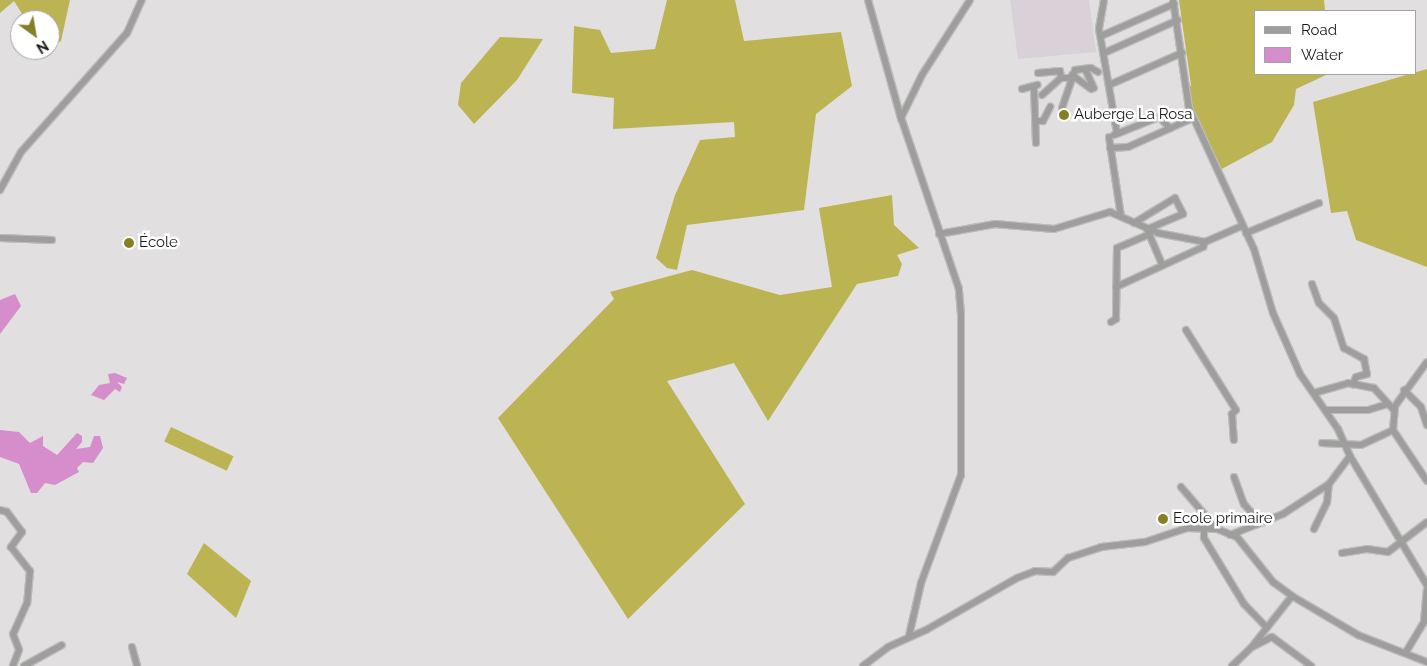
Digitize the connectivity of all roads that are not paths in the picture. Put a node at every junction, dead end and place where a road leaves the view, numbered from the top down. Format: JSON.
{"nodes":[{"id":1,"x":142,"y":0,"type":"edge"},
{"id":2,"x":868,"y":0,"type":"edge"},
{"id":3,"x":970,"y":0,"type":"edge"},
{"id":4,"x":1104,"y":0,"type":"edge"},
{"id":5,"x":1173,"y":2,"type":"edge"},
{"id":6,"x":1178,"y":20,"type":"junction"},
{"id":7,"x":1101,"y":36,"type":"junction"},
{"id":8,"x":1104,"y":53,"type":"junction"},
{"id":9,"x":1182,"y":53,"type":"junction"},
{"id":10,"x":1085,"y":69,"type":"junction"},
{"id":11,"x":1098,"y":72,"type":"dead end"},
{"id":12,"x":1038,"y":73,"type":"dead end"},
{"id":13,"x":1071,"y":77,"type":"junction"},
{"id":14,"x":1061,"y":78,"type":"junction"},
{"id":15,"x":1109,"y":85,"type":"junction"},
{"id":16,"x":1025,"y":90,"type":"dead end"},
{"id":17,"x":1042,"y":95,"type":"dead end"},
{"id":18,"x":1050,"y":107,"type":"dead end"},
{"id":19,"x":1062,"y":108,"type":"dead end"},
{"id":20,"x":901,"y":118,"type":"junction"},
{"id":21,"x":1193,"y":118,"type":"junction"},
{"id":22,"x":1036,"y":121,"type":"junction"},
{"id":23,"x":1170,"y":128,"type":"junction"},
{"id":24,"x":1117,"y":133,"type":"junction"},
{"id":25,"x":1036,"y":143,"type":"dead end"},
{"id":26,"x":1110,"y":148,"type":"junction"},
{"id":27,"x":0,"y":190,"type":"edge"},
{"id":28,"x":1319,"y":203,"type":"dead end"},
{"id":29,"x":1121,"y":216,"type":"junction"},
{"id":30,"x":1134,"y":222,"type":"junction"},
{"id":31,"x":1242,"y":226,"type":"junction"},
{"id":32,"x":1149,"y":231,"type":"junction"},
{"id":33,"x":939,"y":234,"type":"junction"},
{"id":34,"x":1246,"y":234,"type":"junction"},
{"id":35,"x":0,"y":238,"type":"edge"},
{"id":36,"x":52,"y":240,"type":"dead end"},
{"id":37,"x":1205,"y":242,"type":"junction"},
{"id":38,"x":1162,"y":265,"type":"junction"},
{"id":39,"x":1312,"y":284,"type":"dead end"},
{"id":40,"x":1116,"y":287,"type":"junction"},
{"id":41,"x":1111,"y":322,"type":"dead end"},
{"id":42,"x":1186,"y":330,"type":"dead end"},
{"id":43,"x":1427,"y":362,"type":"edge"},
{"id":44,"x":1353,"y":384,"type":"junction"},
{"id":45,"x":1404,"y":390,"type":"junction"},
{"id":46,"x":1314,"y":393,"type":"junction"},
{"id":47,"x":1388,"y":404,"type":"junction"},
{"id":48,"x":1326,"y":410,"type":"junction"},
{"id":49,"x":1394,"y":410,"type":"junction"},
{"id":50,"x":1427,"y":425,"type":"edge"},
{"id":51,"x":1393,"y":430,"type":"junction"},
{"id":52,"x":1234,"y":440,"type":"dead end"},
{"id":53,"x":1322,"y":443,"type":"dead end"},
{"id":54,"x":1346,"y":445,"type":"junction"},
{"id":55,"x":1350,"y":456,"type":"junction"},
{"id":56,"x":1234,"y":477,"type":"dead end"},
{"id":57,"x":1427,"y":480,"type":"edge"},
{"id":58,"x":1329,"y":484,"type":"junction"},
{"id":59,"x":1181,"y":487,"type":"dead end"},
{"id":60,"x":0,"y":510,"type":"edge"},
{"id":61,"x":1259,"y":521,"type":"junction"},
{"id":62,"x":1427,"y":522,"type":"edge"},
{"id":63,"x":1217,"y":529,"type":"junction"},
{"id":64,"x":1314,"y":529,"type":"dead end"},
{"id":65,"x":1204,"y":530,"type":"junction"},
{"id":66,"x":1230,"y":535,"type":"junction"},
{"id":67,"x":1399,"y":542,"type":"junction"},
{"id":68,"x":1342,"y":553,"type":"dead end"},
{"id":69,"x":1424,"y":573,"type":"edge"},
{"id":70,"x":1427,"y":585,"type":"edge"},
{"id":71,"x":1427,"y":590,"type":"edge"},
{"id":72,"x":1292,"y":596,"type":"junction"},
{"id":73,"x":1266,"y":628,"type":"junction"},
{"id":74,"x":908,"y":636,"type":"junction"},
{"id":75,"x":62,"y":645,"type":"dead end"},
{"id":76,"x":1252,"y":646,"type":"junction"},
{"id":77,"x":132,"y":647,"type":"dead end"},
{"id":78,"x":1406,"y":652,"type":"junction"},
{"id":79,"x":1427,"y":662,"type":"edge"},
{"id":80,"x":13,"y":666,"type":"edge"},
{"id":81,"x":24,"y":666,"type":"edge"},
{"id":82,"x":137,"y":666,"type":"edge"},
{"id":83,"x":863,"y":666,"type":"edge"},
{"id":84,"x":1232,"y":666,"type":"edge"},
{"id":85,"x":1311,"y":666,"type":"edge"}],
"edges":[{"from":1,"to":27,"type":"street"},
{"from":2,"to":20,"type":"street"},
{"from":3,"to":20,"type":"street"},
{"from":4,"to":7,"type":"street"},
{"from":5,"to":6,"type":"street"},
{"from":5,"to":7,"type":"street"},
{"from":6,"to":8,"type":"street"},
{"from":6,"to":9,"type":"street"},
{"from":7,"to":8,"type":"street"},
{"from":8,"to":15,"type":"street"},
{"from":9,"to":15,"type":"street"},
{"from":9,"to":21,"type":"street"},
{"from":10,"to":11,"type":"street"},
{"from":10,"to":13,"type":"street"},
{"from":10,"to":13,"type":"street"},
{"from":12,"to":14,"type":"street"},
{"from":13,"to":14,"type":"street"},
{"from":13,"to":19,"type":"street"},
{"from":14,"to":17,"type":"street"},
{"from":15,"to":24,"type":"street"},
{"from":16,"to":22,"type":"street"},
{"from":18,"to":22,"type":"street"},
{"from":20,"to":33,"type":"street"},
{"from":21,"to":23,"type":"street"},
{"from":21,"to":31,"type":"street"},
{"from":22,"to":25,"type":"street"},
{"from":23,"to":24,"type":"street"},
{"from":23,"to":26,"type":"street"},
{"from":24,"to":26,"type":"street"},
{"from":26,"to":29,"type":"street"},
{"from":28,"to":34,"type":"street"},
{"from":29,"to":30,"type":"street"},
{"from":29,"to":33,"type":"street"},
{"from":30,"to":32,"type":"street"},
{"from":30,"to":32,"type":"street"},
{"from":31,"to":34,"type":"street"},
{"from":31,"to":37,"type":"street"},
{"from":32,"to":37,"type":"street"},
{"from":32,"to":38,"type":"street"},
{"from":32,"to":40,"type":"street"},
{"from":33,"to":74,"type":"street"},
{"from":34,"to":46,"type":"street"},
{"from":35,"to":36,"type":"street"},
{"from":37,"to":38,"type":"street"},
{"from":38,"to":40,"type":"street"},
{"from":39,"to":44,"type":"street"},
{"from":40,"to":41,"type":"street"},
{"from":42,"to":52,"type":"street"},
{"from":43,"to":45,"type":"street"},
{"from":44,"to":46,"type":"street"},
{"from":44,"to":47,"type":"street"},
{"from":45,"to":49,"type":"street"},
{"from":45,"to":50,"type":"street"},
{"from":46,"to":48,"type":"street"},
{"from":47,"to":48,"type":"street"},
{"from":47,"to":49,"type":"street"},
{"from":48,"to":54,"type":"street"},
{"from":49,"to":51,"type":"street"},
{"from":51,"to":54,"type":"street"},
{"from":51,"to":57,"type":"street"},
{"from":53,"to":54,"type":"street"},
{"from":54,"to":55,"type":"street"},
{"from":55,"to":58,"type":"street"},
{"from":55,"to":67,"type":"street"},
{"from":56,"to":61,"type":"street"},
{"from":58,"to":61,"type":"street"},
{"from":58,"to":64,"type":"street"},
{"from":59,"to":63,"type":"street"},
{"from":60,"to":80,"type":"street"},
{"from":61,"to":66,"type":"street"},
{"from":62,"to":67,"type":"street"},
{"from":63,"to":65,"type":"street"},
{"from":63,"to":66,"type":"street"},
{"from":65,"to":73,"type":"street"},
{"from":65,"to":74,"type":"street"},
{"from":66,"to":72,"type":"street"},
{"from":67,"to":68,"type":"street"},
{"from":67,"to":69,"type":"street"},
{"from":69,"to":70,"type":"street"},
{"from":71,"to":78,"type":"street"},
{"from":72,"to":73,"type":"street"},
{"from":72,"to":78,"type":"street"},
{"from":73,"to":76,"type":"street"},
{"from":74,"to":83,"type":"street"},
{"from":75,"to":81,"type":"street"},
{"from":76,"to":84,"type":"street"},
{"from":76,"to":85,"type":"street"},
{"from":77,"to":82,"type":"street"},
{"from":78,"to":79,"type":"street"}]}
